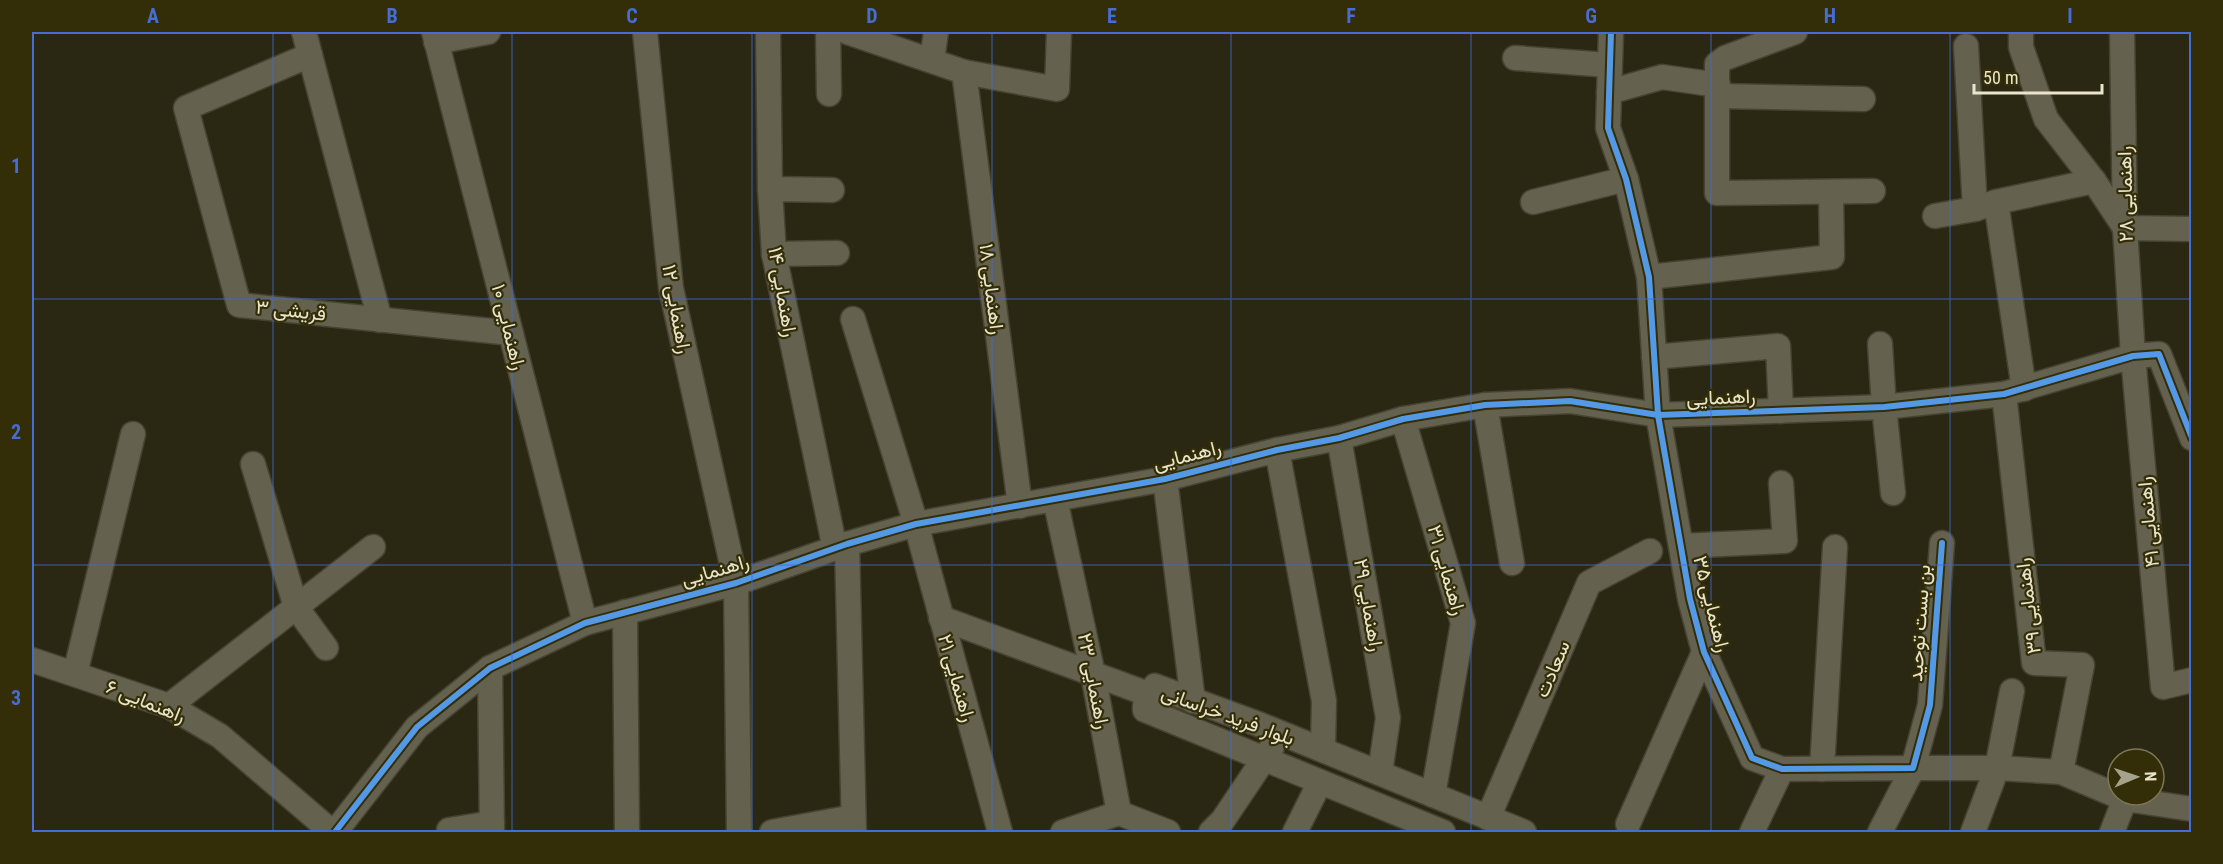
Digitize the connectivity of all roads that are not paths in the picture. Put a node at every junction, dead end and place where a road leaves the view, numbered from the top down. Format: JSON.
{"nodes":[{"id":1,"x":488,"y":32,"type":"edge"},
{"id":2,"x":645,"y":32,"type":"edge"},
{"id":3,"x":768,"y":32,"type":"edge"},
{"id":4,"x":828,"y":32,"type":"edge"},
{"id":5,"x":847,"y":32,"type":"edge"},
{"id":6,"x":936,"y":32,"type":"edge"},
{"id":7,"x":1059,"y":32,"type":"edge"},
{"id":8,"x":1611,"y":32,"type":"edge"},
{"id":9,"x":1795,"y":32,"type":"edge"},
{"id":10,"x":2021,"y":32,"type":"edge"},
{"id":11,"x":2122,"y":32,"type":"edge"},
{"id":12,"x":435,"y":37,"type":"edge"},
{"id":13,"x":307,"y":43,"type":"edge"},
{"id":14,"x":1966,"y":46,"type":"dead end"},
{"id":15,"x":1515,"y":57,"type":"dead end"},
{"id":16,"x":932,"y":60,"type":"junction"},
{"id":17,"x":1608,"y":65,"type":"junction"},
{"id":18,"x":964,"y":72,"type":"junction"},
{"id":19,"x":1718,"y":90,"type":"junction"},
{"id":20,"x":1608,"y":92,"type":"junction"},
{"id":21,"x":829,"y":94,"type":"dead end"},
{"id":22,"x":1863,"y":99,"type":"dead end"},
{"id":23,"x":1626,"y":179,"type":"junction"},
{"id":24,"x":2094,"y":181,"type":"junction"},
{"id":25,"x":770,"y":189,"type":"junction"},
{"id":26,"x":832,"y":190,"type":"dead end"},
{"id":27,"x":1873,"y":191,"type":"dead end"},
{"id":28,"x":1831,"y":193,"type":"junction"},
{"id":29,"x":1533,"y":202,"type":"dead end"},
{"id":30,"x":1986,"y":206,"type":"junction"},
{"id":31,"x":1935,"y":216,"type":"dead end"},
{"id":32,"x":2125,"y":228,"type":"junction"},
{"id":33,"x":2192,"y":229,"type":"edge"},
{"id":34,"x":837,"y":253,"type":"dead end"},
{"id":35,"x":774,"y":254,"type":"junction"},
{"id":36,"x":1649,"y":278,"type":"junction"},
{"id":37,"x":853,"y":319,"type":"dead end"},
{"id":38,"x":380,"y":320,"type":"junction"},
{"id":39,"x":511,"y":333,"type":"junction"},
{"id":40,"x":1880,"y":344,"type":"dead end"},
{"id":41,"x":2133,"y":356,"type":"junction"},
{"id":42,"x":1654,"y":357,"type":"junction"},
{"id":43,"x":2014,"y":392,"type":"junction"},
{"id":44,"x":1485,"y":405,"type":"junction"},
{"id":45,"x":1884,"y":407,"type":"junction"},
{"id":46,"x":1781,"y":411,"type":"junction"},
{"id":47,"x":1658,"y":415,"type":"junction"},
{"id":48,"x":1403,"y":418,"type":"junction"},
{"id":49,"x":133,"y":434,"type":"dead end"},
{"id":50,"x":1339,"y":438,"type":"junction"},
{"id":51,"x":2192,"y":438,"type":"edge"},
{"id":52,"x":1277,"y":450,"type":"junction"},
{"id":53,"x":253,"y":464,"type":"dead end"},
{"id":54,"x":1165,"y":479,"type":"junction"},
{"id":55,"x":1781,"y":483,"type":"dead end"},
{"id":56,"x":1893,"y":493,"type":"dead end"},
{"id":57,"x":1055,"y":499,"type":"junction"},
{"id":58,"x":1020,"y":507,"type":"junction"},
{"id":59,"x":916,"y":524,"type":"junction"},
{"id":60,"x":1942,"y":543,"type":"dead end"},
{"id":61,"x":1681,"y":546,"type":"junction"},
{"id":62,"x":373,"y":547,"type":"dead end"},
{"id":63,"x":841,"y":547,"type":"junction"},
{"id":64,"x":1835,"y":547,"type":"dead end"},
{"id":65,"x":1650,"y":551,"type":"dead end"},
{"id":66,"x":1512,"y":563,"type":"dead end"},
{"id":67,"x":736,"y":583,"type":"junction"},
{"id":68,"x":296,"y":607,"type":"junction"},
{"id":69,"x":626,"y":612,"type":"junction"},
{"id":70,"x":940,"y":618,"type":"junction"},
{"id":71,"x":585,"y":623,"type":"junction"},
{"id":72,"x":326,"y":648,"type":"dead end"},
{"id":73,"x":1704,"y":652,"type":"junction"},
{"id":74,"x":32,"y":660,"type":"edge"},
{"id":75,"x":490,"y":668,"type":"junction"},
{"id":76,"x":75,"y":674,"type":"junction"},
{"id":77,"x":1093,"y":674,"type":"junction"},
{"id":78,"x":2192,"y":680,"type":"edge"},
{"id":79,"x":2012,"y":691,"type":"dead end"},
{"id":80,"x":1148,"y":694,"type":"junction"},
{"id":81,"x":1193,"y":701,"type":"junction"},
{"id":82,"x":169,"y":706,"type":"junction"},
{"id":83,"x":1280,"y":733,"type":"junction"},
{"id":84,"x":1323,"y":750,"type":"junction"},
{"id":85,"x":1266,"y":760,"type":"junction"},
{"id":86,"x":1913,"y":768,"type":"junction"},
{"id":87,"x":1997,"y":768,"type":"junction"},
{"id":88,"x":1782,"y":769,"type":"junction"},
{"id":89,"x":1822,"y":769,"type":"junction"},
{"id":90,"x":2061,"y":772,"type":"junction"},
{"id":91,"x":1380,"y":774,"type":"junction"},
{"id":92,"x":1320,"y":782,"type":"junction"},
{"id":93,"x":2106,"y":791,"type":"edge"},
{"id":94,"x":1433,"y":795,"type":"junction"},
{"id":95,"x":2166,"y":805,"type":"edge"},
{"id":96,"x":2122,"y":807,"type":"edge"},
{"id":97,"x":2192,"y":809,"type":"edge"},
{"id":98,"x":1119,"y":813,"type":"junction"},
{"id":99,"x":1488,"y":818,"type":"junction"},
{"id":100,"x":854,"y":824,"type":"edge"},
{"id":101,"x":1628,"y":824,"type":"dead end"},
{"id":102,"x":492,"y":828,"type":"edge"},
{"id":103,"x":449,"y":830,"type":"dead end"},
{"id":104,"x":333,"y":832,"type":"edge"},
{"id":105,"x":627,"y":832,"type":"edge"},
{"id":106,"x":739,"y":832,"type":"edge"},
{"id":107,"x":772,"y":832,"type":"edge"},
{"id":108,"x":1000,"y":832,"type":"edge"},
{"id":109,"x":1063,"y":832,"type":"edge"},
{"id":110,"x":1168,"y":832,"type":"edge"},
{"id":111,"x":1211,"y":832,"type":"edge"},
{"id":112,"x":1295,"y":832,"type":"edge"},
{"id":113,"x":1441,"y":832,"type":"edge"},
{"id":114,"x":1524,"y":832,"type":"edge"},
{"id":115,"x":1752,"y":832,"type":"edge"},
{"id":116,"x":1880,"y":832,"type":"edge"},
{"id":117,"x":1973,"y":832,"type":"edge"},
{"id":118,"x":2112,"y":832,"type":"edge"}],
"edges":[{"from":1,"to":12,"type":"street"},
{"from":2,"to":67,"type":"street","name":"راهنمایی ۱۲"},
{"from":3,"to":25,"type":"street","name":"راهنمایی ۱۴"},
{"from":4,"to":21,"type":"street"},
{"from":5,"to":16,"type":"street"},
{"from":6,"to":16,"type":"street"},
{"from":7,"to":18,"type":"street"},
{"from":8,"to":17,"type":"street","name":"راهنمایی ۳۵"},
{"from":9,"to":19,"type":"street"},
{"from":10,"to":24,"type":"street"},
{"from":11,"to":32,"type":"street","name":"راهنمایی ۲۸"},
{"from":12,"to":39,"type":"street","name":"راهنمایی ۱۰"},
{"from":13,"to":38,"type":"street"},
{"from":13,"to":38,"type":"street","name":"قریشی ۳"},
{"from":14,"to":30,"type":"street"},
{"from":15,"to":17,"type":"street"},
{"from":16,"to":18,"type":"street"},
{"from":17,"to":20,"type":"street","name":"راهنمایی ۳۵"},
{"from":18,"to":58,"type":"street","name":"راهنمایی ۱۸"},
{"from":19,"to":20,"type":"street"},
{"from":19,"to":22,"type":"street"},
{"from":19,"to":28,"type":"street"},
{"from":20,"to":23,"type":"street","name":"راهنمایی ۳۵"},
{"from":23,"to":29,"type":"street"},
{"from":23,"to":36,"type":"street","name":"راهنمایی ۳۵"},
{"from":24,"to":30,"type":"street"},
{"from":24,"to":32,"type":"street"},
{"from":25,"to":26,"type":"street"},
{"from":25,"to":35,"type":"street","name":"راهنمایی ۱۴"},
{"from":27,"to":28,"type":"street"},
{"from":28,"to":36,"type":"street"},
{"from":30,"to":31,"type":"street"},
{"from":30,"to":43,"type":"street"},
{"from":32,"to":33,"type":"street"},
{"from":32,"to":41,"type":"street","name":"راهنمایی ۲۸"},
{"from":34,"to":35,"type":"street"},
{"from":35,"to":63,"type":"street","name":"راهنمایی ۱۴"},
{"from":36,"to":42,"type":"street","name":"راهنمایی ۳۵"},
{"from":37,"to":59,"type":"street","name":"راهنمایی ۲۱"},
{"from":38,"to":39,"type":"street","name":"قریشی ۳"},
{"from":39,"to":71,"type":"street","name":"راهنمایی ۱۰"},
{"from":40,"to":45,"type":"street"},
{"from":41,"to":43,"type":"street","name":"راهنمایی"},
{"from":41,"to":51,"type":"street"},
{"from":41,"to":78,"type":"street","name":"راهنمایی ۴۱"},
{"from":42,"to":46,"type":"street"},
{"from":42,"to":47,"type":"street","name":"راهنمایی ۳۵"},
{"from":43,"to":45,"type":"street","name":"راهنمایی"},
{"from":43,"to":90,"type":"street","name":"راهنمایی ۳۹"},
{"from":44,"to":47,"type":"street","name":"راهنمایی"},
{"from":44,"to":48,"type":"street","name":"راهنمایی"},
{"from":44,"to":66,"type":"street"},
{"from":45,"to":46,"type":"street","name":"راهنمایی"},
{"from":45,"to":56,"type":"street"},
{"from":46,"to":47,"type":"street","name":"راهنمایی"},
{"from":47,"to":61,"type":"street","name":"راهنمایی ۳۵"},
{"from":48,"to":50,"type":"street","name":"راهنمایی"},
{"from":48,"to":94,"type":"street","name":"راهنمایی ۳۱"},
{"from":49,"to":76,"type":"street"},
{"from":50,"to":52,"type":"street","name":"راهنمایی"},
{"from":50,"to":91,"type":"street","name":"راهنمایی ۲۹"},
{"from":52,"to":54,"type":"street","name":"راهنمایی"},
{"from":52,"to":84,"type":"street"},
{"from":53,"to":68,"type":"street"},
{"from":54,"to":57,"type":"street","name":"راهنمایی"},
{"from":54,"to":81,"type":"street"},
{"from":55,"to":61,"type":"street"},
{"from":57,"to":58,"type":"street","name":"راهنمایی"},
{"from":57,"to":77,"type":"street","name":"راهنمایی ۲۳"},
{"from":58,"to":59,"type":"street","name":"راهنمایی"},
{"from":59,"to":63,"type":"street","name":"راهنمایی"},
{"from":59,"to":70,"type":"street","name":"راهنمایی ۲۱"},
{"from":60,"to":86,"type":"street","name":"بن بست توحید"},
{"from":61,"to":73,"type":"street","name":"راهنمایی ۳۵"},
{"from":62,"to":68,"type":"street"},
{"from":63,"to":67,"type":"street","name":"راهنمایی"},
{"from":63,"to":100,"type":"street","name":"راهنمایی ۱۴"},
{"from":64,"to":89,"type":"street"},
{"from":65,"to":99,"type":"street","name":"سعادت"},
{"from":67,"to":69,"type":"street","name":"راهنمایی"},
{"from":67,"to":106,"type":"street","name":"راهنمایی ۱۲"},
{"from":68,"to":72,"type":"street"},
{"from":68,"to":82,"type":"street"},
{"from":69,"to":71,"type":"street","name":"راهنمایی"},
{"from":69,"to":105,"type":"street"},
{"from":70,"to":77,"type":"street"},
{"from":70,"to":108,"type":"street","name":"راهنمایی ۲۱"},
{"from":71,"to":75,"type":"street","name":"راهنمایی"},
{"from":73,"to":88,"type":"street","name":"راهنمایی ۳۵"},
{"from":73,"to":101,"type":"street"},
{"from":74,"to":76,"type":"street","name":"راهنمایی ۶"},
{"from":75,"to":102,"type":"street"},
{"from":75,"to":104,"type":"street","name":"راهنمایی"},
{"from":76,"to":82,"type":"street","name":"راهنمایی ۶"},
{"from":77,"to":80,"type":"street"},
{"from":77,"to":98,"type":"street","name":"راهنمایی ۲۳"},
{"from":79,"to":87,"type":"street"},
{"from":80,"to":81,"type":"street","name":"بلوار فرید خراسانی"},
{"from":80,"to":85,"type":"street","name":"بلوار فرید خراسانی"},
{"from":81,"to":83,"type":"street","name":"بلوار فرید خراسانی"},
{"from":82,"to":104,"type":"street","name":"راهنمایی ۶"},
{"from":83,"to":84,"type":"street","name":"بلوار فرید خراسانی"},
{"from":83,"to":85,"type":"street"},
{"from":84,"to":91,"type":"street","name":"بلوار فرید خراسانی"},
{"from":85,"to":92,"type":"street","name":"بلوار فرید خراسانی"},
{"from":85,"to":111,"type":"street"},
{"from":86,"to":87,"type":"street"},
{"from":86,"to":89,"type":"street","name":"راهنمایی ۳۵"},
{"from":86,"to":116,"type":"street","name":"بن بست توحید"},
{"from":87,"to":90,"type":"street"},
{"from":87,"to":117,"type":"street"},
{"from":88,"to":89,"type":"street","name":"راهنمایی ۳۵"},
{"from":88,"to":115,"type":"street"},
{"from":90,"to":93,"type":"street"},
{"from":91,"to":94,"type":"street","name":"بلوار فرید خراسانی"},
{"from":92,"to":112,"type":"street"},
{"from":92,"to":113,"type":"street","name":"بلوار فرید خراسانی"},
{"from":94,"to":99,"type":"street","name":"بلوار فرید خراسانی"},
{"from":95,"to":97,"type":"street"},
{"from":96,"to":118,"type":"street"},
{"from":98,"to":109,"type":"street"},
{"from":98,"to":110,"type":"street"},
{"from":99,"to":114,"type":"street","name":"بلوار فرید خراسانی"},
{"from":100,"to":107,"type":"street"},
{"from":102,"to":103,"type":"street"}]}
